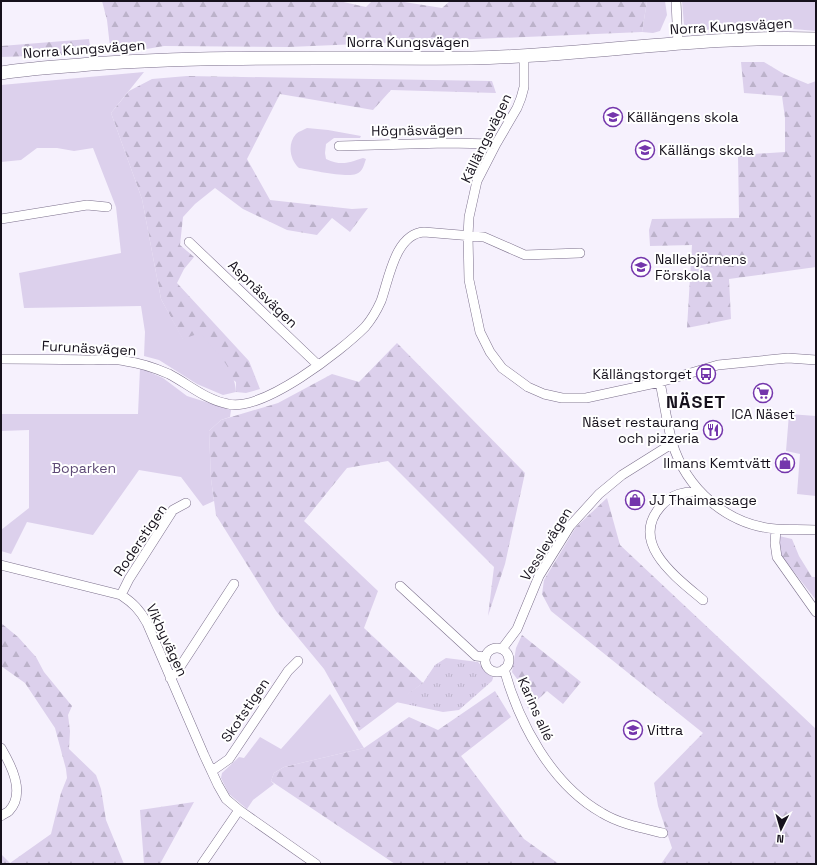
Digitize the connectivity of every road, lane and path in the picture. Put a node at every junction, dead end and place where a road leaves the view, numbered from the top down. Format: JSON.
{"nodes":[{"id":1,"x":676,"y":1,"type":"edge"},
{"id":2,"x":816,"y":39,"type":"edge"},
{"id":3,"x":678,"y":44,"type":"junction"},
{"id":4,"x":524,"y":55,"type":"junction"},
{"id":5,"x":1,"y":73,"type":"edge"},
{"id":6,"x":496,"y":144,"type":"junction"},
{"id":7,"x":339,"y":146,"type":"dead end"},
{"id":8,"x":107,"y":207,"type":"dead end"},
{"id":9,"x":1,"y":219,"type":"edge"},
{"id":10,"x":468,"y":236,"type":"junction"},
{"id":11,"x":189,"y":242,"type":"dead end"},
{"id":12,"x":580,"y":253,"type":"dead end"},
{"id":13,"x":1,"y":359,"type":"edge"},
{"id":14,"x":816,"y":360,"type":"edge"},
{"id":15,"x":318,"y":365,"type":"junction"},
{"id":16,"x":660,"y":382,"type":"junction"},
{"id":17,"x":672,"y":443,"type":"junction"},
{"id":18,"x":699,"y":492,"type":"junction"},
{"id":19,"x":186,"y":503,"type":"dead end"},
{"id":20,"x":776,"y":529,"type":"junction"},
{"id":21,"x":816,"y":530,"type":"edge"},
{"id":22,"x":1,"y":565,"type":"edge"},
{"id":23,"x":234,"y":584,"type":"dead end"},
{"id":24,"x":400,"y":586,"type":"dead end"},
{"id":25,"x":121,"y":595,"type":"junction"},
{"id":26,"x":703,"y":600,"type":"dead end"},
{"id":27,"x":816,"y":612,"type":"edge"},
{"id":28,"x":502,"y":649,"type":"junction"},
{"id":29,"x":485,"y":657,"type":"junction"},
{"id":30,"x":298,"y":661,"type":"dead end"},
{"id":31,"x":504,"y":669,"type":"junction"},
{"id":32,"x":170,"y":678,"type":"junction"},
{"id":33,"x":1,"y":748,"type":"edge"},
{"id":34,"x":212,"y":772,"type":"junction"},
{"id":35,"x":239,"y":810,"type":"junction"},
{"id":36,"x":1,"y":816,"type":"edge"},
{"id":37,"x":663,"y":833,"type":"dead end"},
{"id":38,"x":202,"y":864,"type":"edge"},
{"id":39,"x":316,"y":864,"type":"edge"}],
"edges":[{"from":1,"to":3,"type":"street"},
{"from":2,"to":3,"type":"main road","name":"Norra Kungsvägen"},
{"from":3,"to":4,"type":"main road","name":"Norra Kungsvägen"},
{"from":4,"to":5,"type":"main road","name":"Norra Kungsvägen"},
{"from":4,"to":6,"type":"street","name":"Källängsvägen"},
{"from":6,"to":7,"type":"street","name":"Högnäsvägen"},
{"from":6,"to":10,"type":"street","name":"Källängsvägen"},
{"from":8,"to":9,"type":"street"},
{"from":10,"to":12,"type":"street","name":"Furunäsvägen"},
{"from":10,"to":15,"type":"street","name":"Furunäsvägen"},
{"from":10,"to":16,"type":"street","name":"Källängsvägen"},
{"from":11,"to":15,"type":"street","name":"Aspnäsvägen"},
{"from":13,"to":15,"type":"street","name":"Furunäsvägen"},
{"from":14,"to":16,"type":"street","name":"Källängsvägen"},
{"from":16,"to":17,"type":"street"},
{"from":17,"to":18,"type":"street"},
{"from":17,"to":28,"type":"street","name":"Vesslevägen"},
{"from":18,"to":20,"type":"street"},
{"from":18,"to":26,"type":"street"},
{"from":19,"to":25,"type":"street","name":"Roderstigen"},
{"from":20,"to":21,"type":"street"},
{"from":20,"to":27,"type":"street"},
{"from":22,"to":25,"type":"street","name":"Vikbyvägen"},
{"from":23,"to":32,"type":"street"},
{"from":24,"to":29,"type":"street"},
{"from":25,"to":32,"type":"street","name":"Vikbyvägen"},
{"from":28,"to":29,"type":"street"},
{"from":28,"to":31,"type":"street"},
{"from":29,"to":31,"type":"street"},
{"from":30,"to":34,"type":"street","name":"Skotstigen"},
{"from":31,"to":37,"type":"street","name":"Karins allé"},
{"from":32,"to":34,"type":"street","name":"Vikbyvägen"},
{"from":33,"to":36,"type":"street"},
{"from":34,"to":35,"type":"street","name":"Vikbyvägen"},
{"from":35,"to":38,"type":"street"},
{"from":35,"to":39,"type":"street","name":"Vikbyvägen"}]}
